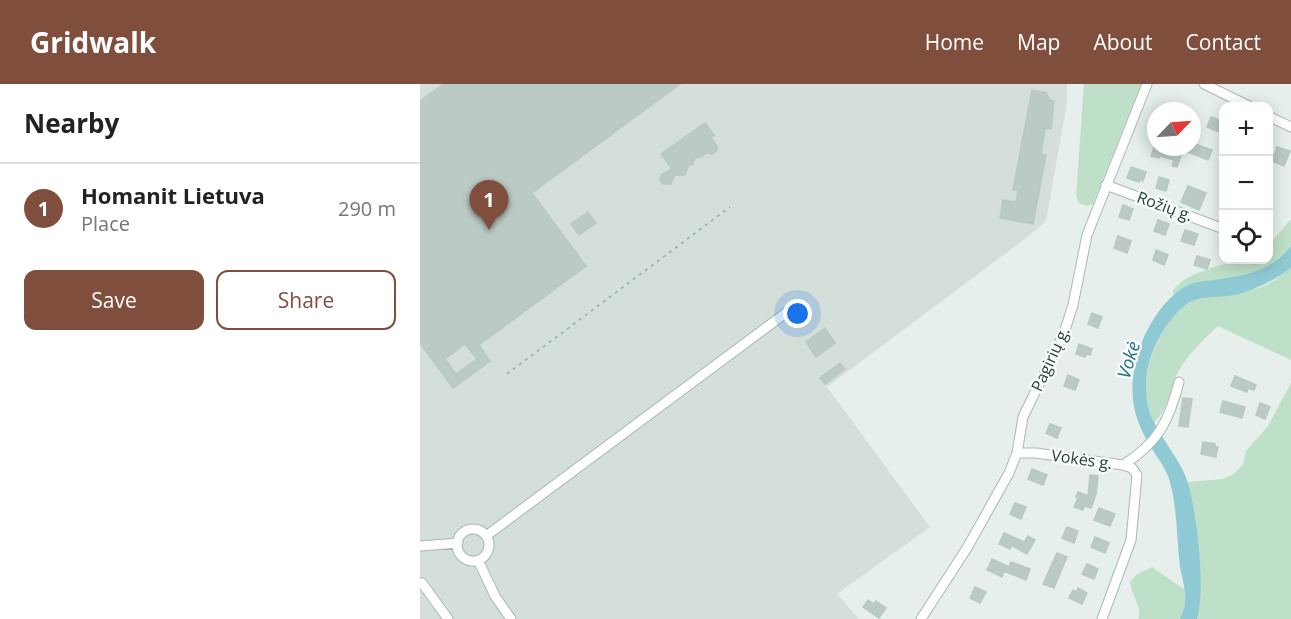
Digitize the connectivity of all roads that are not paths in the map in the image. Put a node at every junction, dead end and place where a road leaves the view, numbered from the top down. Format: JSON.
{"nodes":[{"id":1,"x":1147,"y":84,"type":"edge"},
{"id":2,"x":1204,"y":84,"type":"edge"},
{"id":3,"x":1242,"y":102,"type":"edge"},
{"id":4,"x":1273,"y":118,"type":"edge"},
{"id":5,"x":1291,"y":127,"type":"edge"},
{"id":6,"x":1106,"y":185,"type":"junction"},
{"id":7,"x":1219,"y":227,"type":"edge"},
{"id":8,"x":787,"y":312,"type":"dead end"},
{"id":9,"x":1179,"y":382,"type":"dead end"},
{"id":10,"x":1017,"y":453,"type":"junction"},
{"id":11,"x":1123,"y":465,"type":"junction"},
{"id":12,"x":486,"y":536,"type":"junction"},
{"id":13,"x":458,"y":543,"type":"junction"},
{"id":14,"x":420,"y":546,"type":"edge"},
{"id":15,"x":478,"y":560,"type":"junction"},
{"id":16,"x":420,"y":584,"type":"edge"},
{"id":17,"x":448,"y":619,"type":"edge"},
{"id":18,"x":510,"y":619,"type":"edge"},
{"id":19,"x":921,"y":619,"type":"edge"},
{"id":20,"x":1102,"y":619,"type":"edge"}],
"edges":[{"from":1,"to":6,"type":"street","name":"Pagirių g."},
{"from":2,"to":3,"type":"street"},
{"from":4,"to":5,"type":"street"},
{"from":6,"to":7,"type":"street","name":"Rožių g."},
{"from":6,"to":10,"type":"street","name":"Pagirių g."},
{"from":8,"to":12,"type":"street"},
{"from":9,"to":11,"type":"street"},
{"from":10,"to":11,"type":"street","name":"Vokės g."},
{"from":10,"to":19,"type":"street","name":"Pagirių g."},
{"from":11,"to":20,"type":"street","name":"Vokės g."},
{"from":12,"to":13,"type":"street"},
{"from":12,"to":15,"type":"street"},
{"from":13,"to":14,"type":"street"},
{"from":13,"to":15,"type":"street"},
{"from":15,"to":18,"type":"street"},
{"from":16,"to":17,"type":"street"}]}
